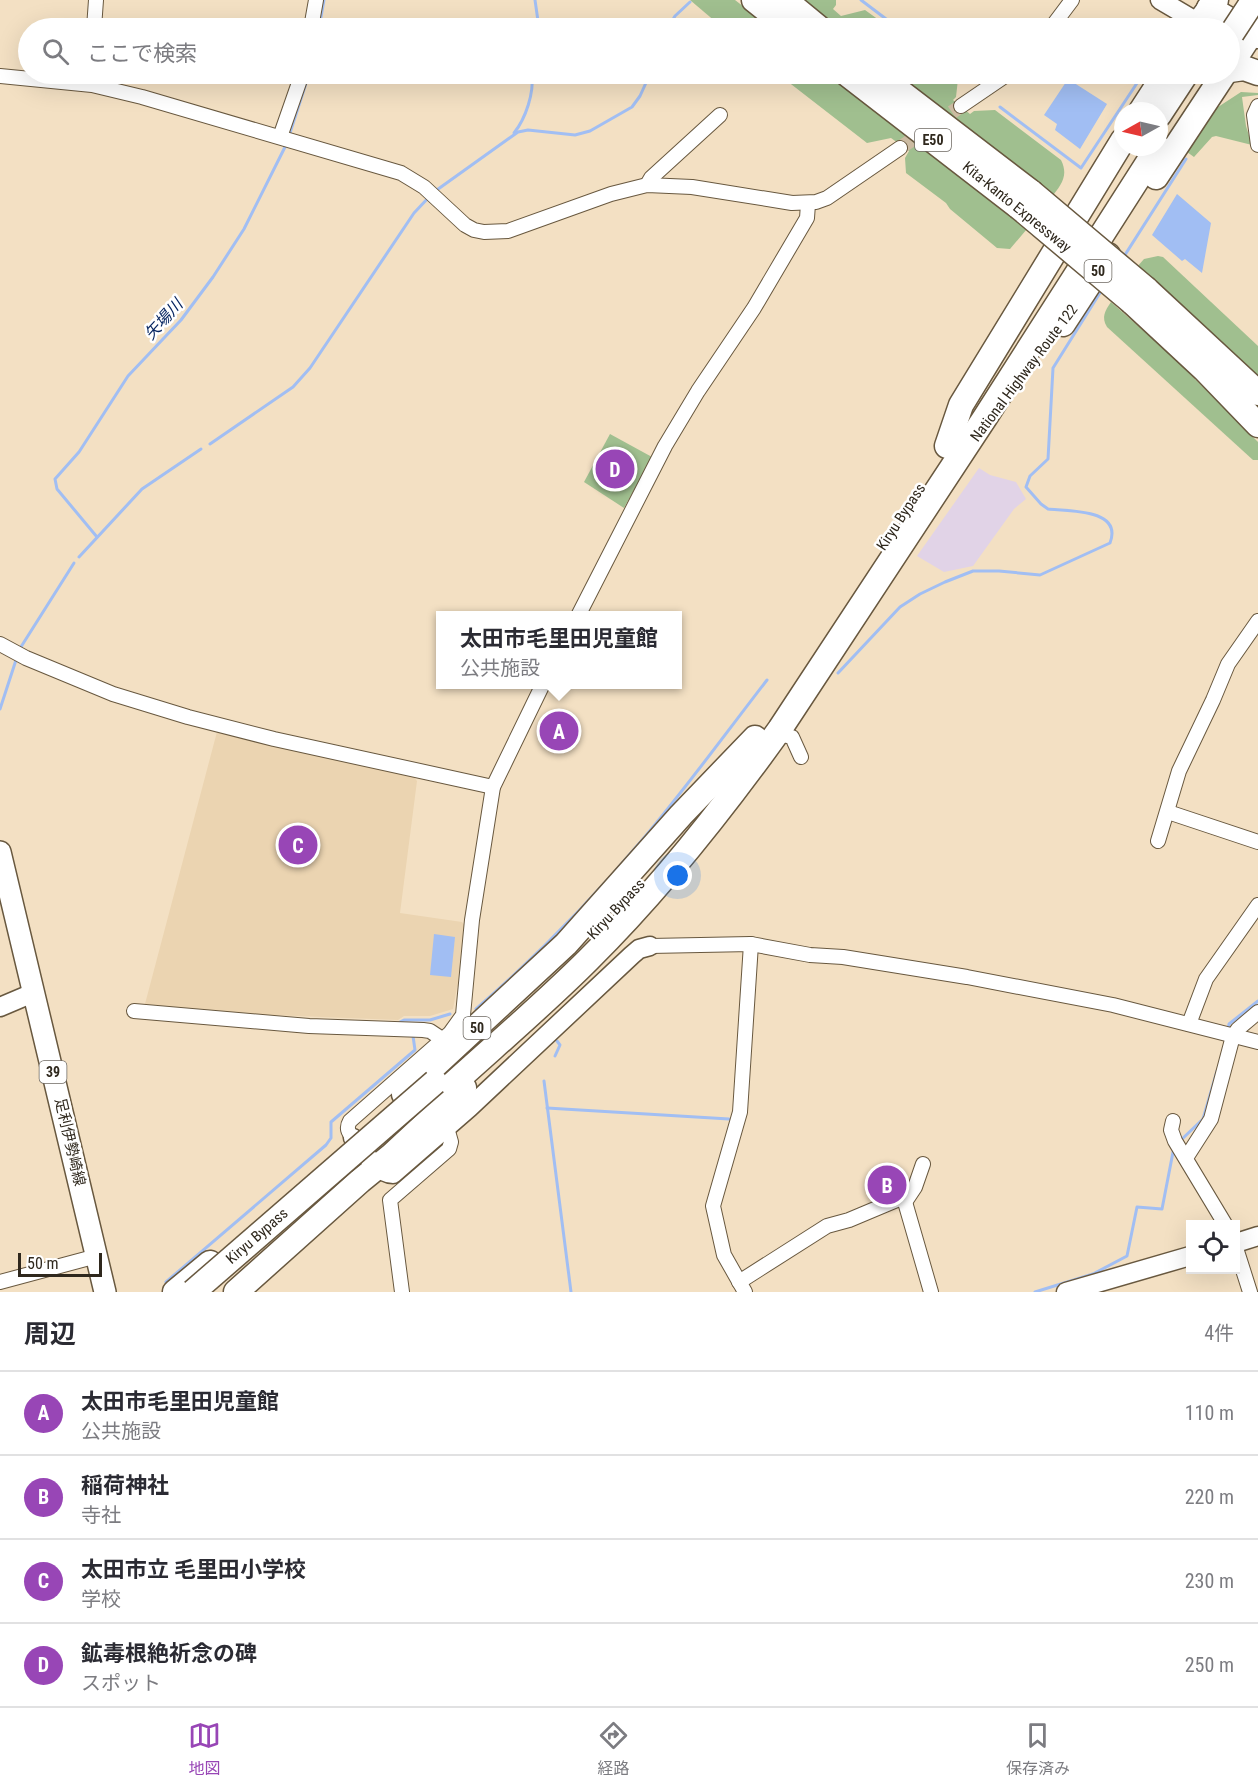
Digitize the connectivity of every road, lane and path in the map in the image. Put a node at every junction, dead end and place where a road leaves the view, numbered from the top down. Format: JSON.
{"nodes":[{"id":1,"x":96,"y":0,"type":"edge"},
{"id":2,"x":316,"y":0,"type":"edge"},
{"id":3,"x":754,"y":0,"type":"edge"},
{"id":4,"x":785,"y":0,"type":"edge"},
{"id":5,"x":1072,"y":0,"type":"edge"},
{"id":6,"x":1160,"y":0,"type":"edge"},
{"id":7,"x":1235,"y":0,"type":"edge"},
{"id":8,"x":1253,"y":0,"type":"edge"},
{"id":9,"x":1205,"y":17,"type":"edge"},
{"id":10,"x":95,"y":18,"type":"edge"},
{"id":11,"x":313,"y":18,"type":"edge"},
{"id":12,"x":776,"y":18,"type":"edge"},
{"id":13,"x":807,"y":18,"type":"edge"},
{"id":14,"x":1058,"y":18,"type":"edge"},
{"id":15,"x":1243,"y":45,"type":"edge"},
{"id":16,"x":1258,"y":73,"type":"edge"},
{"id":17,"x":0,"y":76,"type":"edge"},
{"id":18,"x":18,"y":77,"type":"edge"},
{"id":19,"x":106,"y":84,"type":"edge"},
{"id":20,"x":299,"y":84,"type":"edge"},
{"id":21,"x":861,"y":84,"type":"edge"},
{"id":22,"x":889,"y":84,"type":"edge"},
{"id":23,"x":993,"y":84,"type":"edge"},
{"id":24,"x":1159,"y":84,"type":"edge"},
{"id":25,"x":1179,"y":84,"type":"edge"},
{"id":26,"x":1198,"y":84,"type":"edge"},
{"id":27,"x":1218,"y":84,"type":"edge"},
{"id":28,"x":1147,"y":102,"type":"edge"},
{"id":29,"x":1168,"y":102,"type":"edge"},
{"id":30,"x":961,"y":106,"type":"tunnel mouth"},
{"id":31,"x":1258,"y":106,"type":"edge"},
{"id":32,"x":720,"y":115,"type":"dead end"},
{"id":33,"x":1168,"y":131,"type":"edge"},
{"id":34,"x":280,"y":137,"type":"junction"},
{"id":35,"x":1258,"y":145,"type":"edge"},
{"id":36,"x":900,"y":148,"type":"tunnel mouth"},
{"id":37,"x":1114,"y":155,"type":"edge"},
{"id":38,"x":1134,"y":156,"type":"edge"},
{"id":39,"x":1151,"y":156,"type":"edge"},
{"id":40,"x":647,"y":185,"type":"junction"},
{"id":41,"x":1025,"y":200,"type":"junction"},
{"id":42,"x":808,"y":204,"type":"junction"},
{"id":43,"x":1139,"y":296,"type":"junction"},
{"id":44,"x":1258,"y":393,"type":"edge"},
{"id":45,"x":1258,"y":425,"type":"edge"},
{"id":46,"x":953,"y":452,"type":"junction"},
{"id":47,"x":580,"y":611,"type":"edge"},
{"id":48,"x":1258,"y":621,"type":"edge"},
{"id":49,"x":0,"y":644,"type":"edge"},
{"id":50,"x":541,"y":689,"type":"edge"},
{"id":51,"x":780,"y":729,"type":"junction"},
{"id":52,"x":755,"y":738,"type":"junction"},
{"id":53,"x":801,"y":757,"type":"dead end"},
{"id":54,"x":753,"y":767,"type":"junction"},
{"id":55,"x":492,"y":787,"type":"junction"},
{"id":56,"x":1167,"y":812,"type":"junction"},
{"id":57,"x":1158,"y":841,"type":"dead end"},
{"id":58,"x":1258,"y":842,"type":"edge"},
{"id":59,"x":0,"y":852,"type":"edge"},
{"id":60,"x":5,"y":902,"type":"edge"},
{"id":61,"x":1258,"y":905,"type":"edge"},
{"id":62,"x":751,"y":944,"type":"junction"},
{"id":63,"x":650,"y":946,"type":"joint"},
{"id":64,"x":33,"y":993,"type":"junction"},
{"id":65,"x":0,"y":1008,"type":"edge"},
{"id":66,"x":134,"y":1011,"type":"dead end"},
{"id":67,"x":1258,"y":1012,"type":"edge"},
{"id":68,"x":1189,"y":1024,"type":"junction"},
{"id":69,"x":1228,"y":1035,"type":"junction"},
{"id":70,"x":442,"y":1039,"type":"junction"},
{"id":71,"x":1258,"y":1042,"type":"edge"},
{"id":72,"x":439,"y":1087,"type":"junction"},
{"id":73,"x":1173,"y":1121,"type":"dead end"},
{"id":74,"x":447,"y":1128,"type":"junction"},
{"id":75,"x":352,"y":1138,"type":"junction"},
{"id":76,"x":1180,"y":1150,"type":"junction"},
{"id":77,"x":923,"y":1164,"type":"dead end"},
{"id":78,"x":378,"y":1167,"type":"junction"},
{"id":79,"x":905,"y":1202,"type":"junction"},
{"id":80,"x":1224,"y":1220,"type":"edge"},
{"id":81,"x":1258,"y":1236,"type":"edge"},
{"id":82,"x":1240,"y":1242,"type":"edge"},
{"id":83,"x":97,"y":1256,"type":"junction"},
{"id":84,"x":1186,"y":1257,"type":"edge"},
{"id":85,"x":1240,"y":1261,"type":"edge"},
{"id":86,"x":0,"y":1282,"type":"edge"},
{"id":87,"x":742,"y":1287,"type":"edge"},
{"id":88,"x":105,"y":1292,"type":"edge"},
{"id":89,"x":175,"y":1292,"type":"edge"},
{"id":90,"x":193,"y":1292,"type":"edge"},
{"id":91,"x":214,"y":1292,"type":"edge"},
{"id":92,"x":236,"y":1292,"type":"edge"},
{"id":93,"x":402,"y":1292,"type":"edge"},
{"id":94,"x":931,"y":1292,"type":"edge"},
{"id":95,"x":1066,"y":1292,"type":"edge"},
{"id":96,"x":1250,"y":1292,"type":"edge"}],
"edges":[{"from":1,"to":10,"type":"street"},
{"from":2,"to":11,"type":"street"},
{"from":3,"to":12,"type":"highway"},
{"from":4,"to":13,"type":"highway"},
{"from":5,"to":14,"type":"street"},
{"from":6,"to":9,"type":"street"},
{"from":7,"to":9,"type":"highway"},
{"from":8,"to":15,"type":"highway","bridge":true},
{"from":15,"to":16,"type":"highway"},
{"from":17,"to":18,"type":"street"},
{"from":19,"to":34,"type":"street"},
{"from":20,"to":34,"type":"street"},
{"from":21,"to":41,"type":"highway","name":"Kita-Kanto Expressway","number":"E50"},
{"from":22,"to":41,"type":"highway","name":"Kita-Kanto Expressway","number":"E50"},
{"from":23,"to":30,"type":"street"},
{"from":24,"to":28,"type":"highway"},
{"from":25,"to":29,"type":"highway"},
{"from":26,"to":33,"type":"highway","name":"Kiryu Bypass","number":"50"},
{"from":27,"to":46,"type":"highway","name":"National Highway Route 122","number":"50"},
{"from":31,"to":35,"type":"street"},
{"from":32,"to":40,"type":"street"},
{"from":34,"to":40,"type":"street"},
{"from":36,"to":42,"type":"street"},
{"from":37,"to":46,"type":"highway","number":"50"},
{"from":38,"to":46,"type":"highway","number":"50"},
{"from":39,"to":46,"type":"highway","name":"Kiryu Bypass","number":"50"},
{"from":40,"to":42,"type":"street"},
{"from":41,"to":43,"type":"highway","name":"Kita-Kanto Expressway","number":"E50","bridge":true},
{"from":42,"to":47,"type":"street"},
{"from":43,"to":44,"type":"highway","name":"Kita-Kanto Expressway","number":"E50"},
{"from":43,"to":45,"type":"highway","name":"Kita-Kanto Expressway","number":"E50"},
{"from":46,"to":51,"type":"highway","name":"Kiryu Bypass","number":"50"},
{"from":46,"to":52,"type":"highway","name":"Kiryu Bypass","number":"50"},
{"from":48,"to":56,"type":"street"},
{"from":49,"to":55,"type":"street"},
{"from":50,"to":55,"type":"street"},
{"from":51,"to":53,"type":"street"},
{"from":51,"to":54,"type":"highway","name":"Kiryu Bypass","number":"50"},
{"from":52,"to":72,"type":"highway","name":"Kiryu Bypass","number":"50"},
{"from":52,"to":75,"type":"highway","number":"50"},
{"from":54,"to":72,"type":"highway","name":"Kiryu Bypass","number":"50"},
{"from":54,"to":78,"type":"highway","number":"50"},
{"from":55,"to":70,"type":"street"},
{"from":56,"to":57,"type":"street"},
{"from":56,"to":58,"type":"street"},
{"from":59,"to":60,"type":"main road","name":"足利伊勢崎線","number":"39"},
{"from":60,"to":64,"type":"main road","name":"足利伊勢崎線","number":"39"},
{"from":61,"to":68,"type":"street"},
{"from":62,"to":63,"type":"street"},
{"from":62,"to":68,"type":"street"},
{"from":62,"to":87,"type":"street"},
{"from":63,"to":74,"type":"street"},
{"from":64,"to":65,"type":"street"},
{"from":64,"to":83,"type":"main road","name":"足利伊勢崎線","number":"39"},
{"from":66,"to":70,"type":"street"},
{"from":67,"to":69,"type":"street"},
{"from":68,"to":69,"type":"street"},
{"from":69,"to":71,"type":"street"},
{"from":69,"to":76,"type":"street"},
{"from":70,"to":75,"type":"street"},
{"from":72,"to":90,"type":"highway","name":"Kiryu Bypass","number":"50","bridge":true},
{"from":72,"to":91,"type":"highway","name":"Kiryu Bypass","number":"50"},
{"from":73,"to":76,"type":"street"},
{"from":74,"to":78,"type":"street"},
{"from":74,"to":93,"type":"street"},
{"from":75,"to":78,"type":"street"},
{"from":75,"to":89,"type":"highway","number":"50"},
{"from":76,"to":80,"type":"street"},
{"from":77,"to":79,"type":"street"},
{"from":78,"to":92,"type":"highway","number":"50"},
{"from":79,"to":87,"type":"street"},
{"from":79,"to":94,"type":"street"},
{"from":81,"to":82,"type":"street"},
{"from":83,"to":86,"type":"street"},
{"from":83,"to":88,"type":"main road","name":"足利伊勢崎線","number":"39"},
{"from":84,"to":95,"type":"street"},
{"from":85,"to":96,"type":"street"}]}
